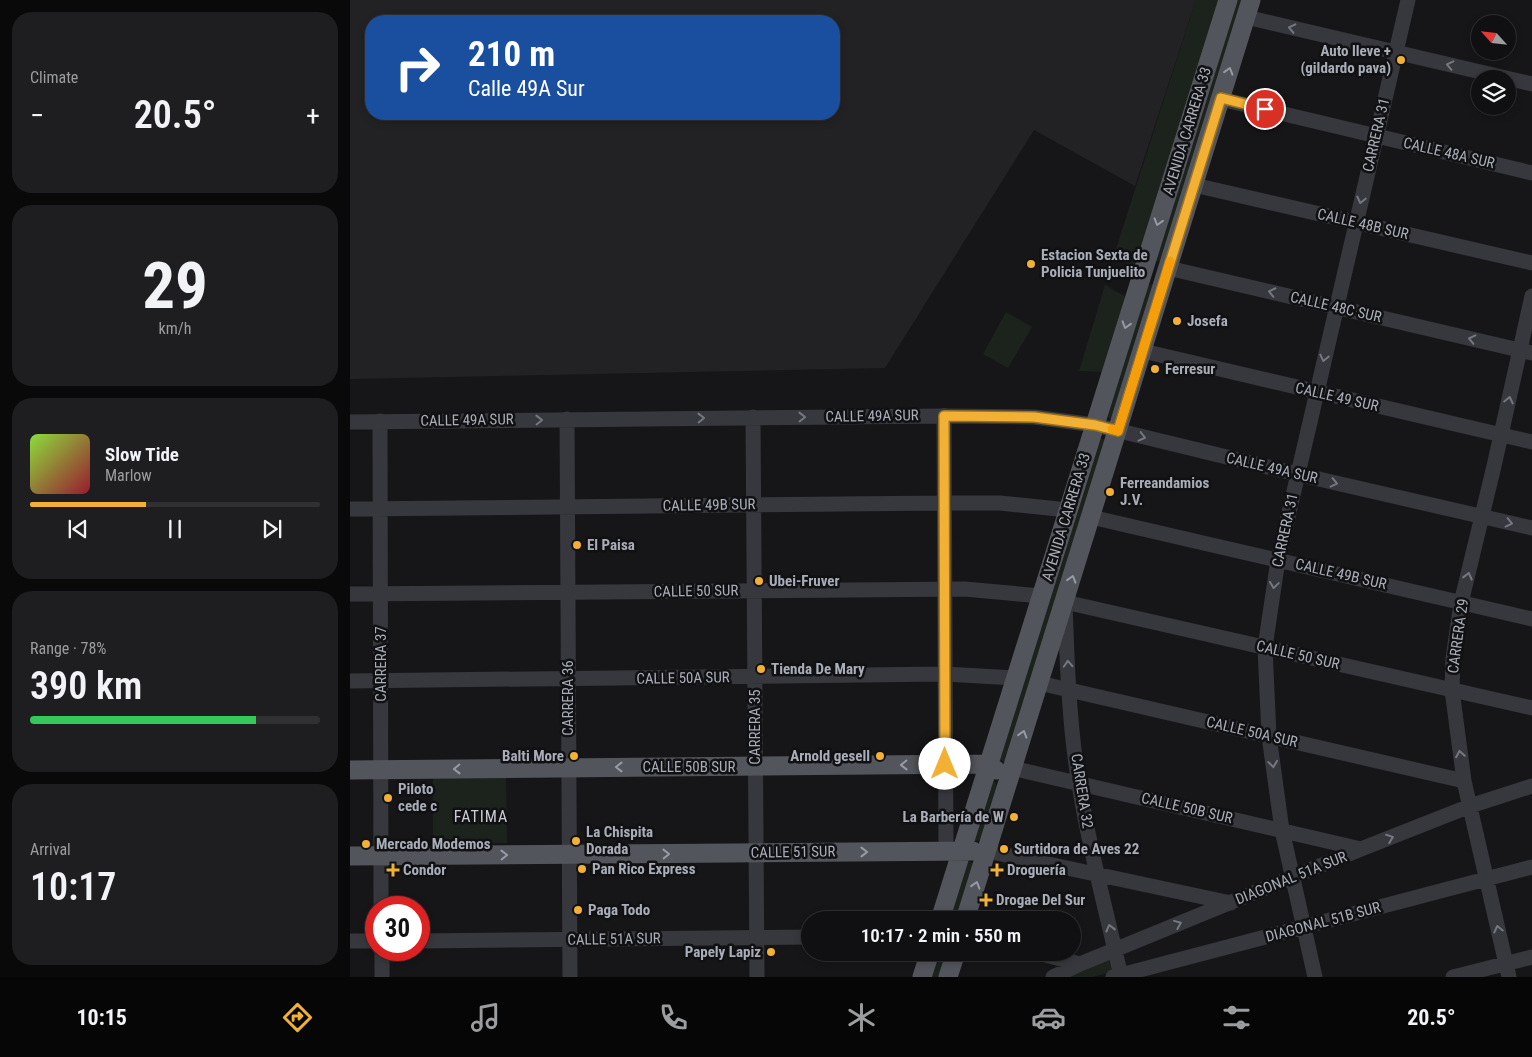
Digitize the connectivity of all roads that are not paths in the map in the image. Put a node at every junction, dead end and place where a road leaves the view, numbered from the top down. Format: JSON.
{"nodes":[{"id":1,"x":1228,"y":0,"type":"edge"},
{"id":2,"x":1408,"y":0,"type":"edge"},
{"id":3,"x":1248,"y":9,"type":"edge"},
{"id":4,"x":1396,"y":52,"type":"junction"},
{"id":5,"x":1532,"y":84,"type":"edge"},
{"id":6,"x":1221,"y":98,"type":"junction"},
{"id":7,"x":1376,"y":136,"type":"junction"},
{"id":8,"x":1532,"y":173,"type":"edge"},
{"id":9,"x":1194,"y":186,"type":"junction"},
{"id":10,"x":1356,"y":222,"type":"junction"},
{"id":11,"x":1532,"y":263,"type":"edge"},
{"id":12,"x":1168,"y":268,"type":"junction"},
{"id":13,"x":1141,"y":278,"type":"junction"},
{"id":14,"x":1532,"y":296,"type":"edge"},
{"id":15,"x":1336,"y":307,"type":"junction"},
{"id":16,"x":1143,"y":351,"type":"junction"},
{"id":17,"x":1526,"y":352,"type":"edge"},
{"id":18,"x":1316,"y":392,"type":"junction"},
{"id":19,"x":944,"y":416,"type":"junction"},
{"id":20,"x":753,"y":418,"type":"junction"},
{"id":21,"x":567,"y":419,"type":"junction"},
{"id":22,"x":380,"y":421,"type":"junction"},
{"id":23,"x":350,"y":422,"type":"edge"},
{"id":24,"x":1095,"y":425,"type":"junction"},
{"id":25,"x":1118,"y":431,"type":"junction"},
{"id":26,"x":1501,"y":435,"type":"junction"},
{"id":27,"x":1532,"y":442,"type":"edge"},
{"id":28,"x":1297,"y":474,"type":"junction"},
{"id":29,"x":944,"y":503,"type":"junction"},
{"id":30,"x":754,"y":505,"type":"junction"},
{"id":31,"x":567,"y":507,"type":"junction"},
{"id":32,"x":380,"y":508,"type":"junction"},
{"id":33,"x":350,"y":509,"type":"edge"},
{"id":34,"x":1068,"y":510,"type":"junction"},
{"id":35,"x":1091,"y":517,"type":"junction"},
{"id":36,"x":1482,"y":517,"type":"junction"},
{"id":37,"x":1532,"y":528,"type":"edge"},
{"id":38,"x":1278,"y":560,"type":"junction"},
{"id":39,"x":944,"y":589,"type":"junction"},
{"id":40,"x":754,"y":590,"type":"junction"},
{"id":41,"x":568,"y":592,"type":"junction"},
{"id":42,"x":350,"y":594,"type":"edge"},
{"id":43,"x":381,"y":594,"type":"junction"},
{"id":44,"x":1041,"y":596,"type":"junction"},
{"id":45,"x":1064,"y":602,"type":"junction"},
{"id":46,"x":1461,"y":602,"type":"junction"},
{"id":47,"x":1532,"y":619,"type":"edge"},
{"id":48,"x":1266,"y":648,"type":"junction"},
{"id":49,"x":945,"y":674,"type":"junction"},
{"id":50,"x":755,"y":677,"type":"junction"},
{"id":51,"x":1015,"y":678,"type":"junction"},
{"id":52,"x":568,"y":679,"type":"junction"},
{"id":53,"x":350,"y":681,"type":"edge"},
{"id":54,"x":381,"y":681,"type":"junction"},
{"id":55,"x":1039,"y":683,"type":"junction"},
{"id":56,"x":1069,"y":690,"type":"junction"},
{"id":57,"x":1452,"y":690,"type":"junction"},
{"id":58,"x":1532,"y":708,"type":"edge"},
{"id":59,"x":1269,"y":736,"type":"junction"},
{"id":60,"x":945,"y":764,"type":"junction"},
{"id":61,"x":988,"y":764,"type":"junction"},
{"id":62,"x":756,"y":766,"type":"junction"},
{"id":63,"x":569,"y":768,"type":"junction"},
{"id":64,"x":1012,"y":768,"type":"junction"},
{"id":65,"x":350,"y":770,"type":"edge"},
{"id":66,"x":381,"y":770,"type":"junction"},
{"id":67,"x":1464,"y":781,"type":"junction"},
{"id":68,"x":1078,"y":783,"type":"junction"},
{"id":69,"x":1532,"y":786,"type":"edge"},
{"id":70,"x":1003,"y":798,"type":"junction"},
{"id":71,"x":1470,"y":806,"type":"junction"},
{"id":72,"x":1282,"y":830,"type":"junction"},
{"id":73,"x":1361,"y":849,"type":"junction"},
{"id":74,"x":954,"y":851,"type":"junction"},
{"id":75,"x":987,"y":851,"type":"junction"},
{"id":76,"x":756,"y":853,"type":"junction"},
{"id":77,"x":570,"y":854,"type":"junction"},
{"id":78,"x":350,"y":856,"type":"edge"},
{"id":79,"x":381,"y":856,"type":"junction"},
{"id":80,"x":1532,"y":867,"type":"edge"},
{"id":81,"x":1097,"y":875,"type":"junction"},
{"id":82,"x":1292,"y":878,"type":"junction"},
{"id":83,"x":1487,"y":879,"type":"junction"},
{"id":84,"x":382,"y":896,"type":"edge"},
{"id":85,"x":1231,"y":903,"type":"junction"},
{"id":86,"x":942,"y":911,"type":"edge"},
{"id":87,"x":969,"y":911,"type":"edge"},
{"id":88,"x":1304,"y":927,"type":"junction"},
{"id":89,"x":801,"y":937,"type":"edge"},
{"id":90,"x":757,"y":938,"type":"junction"},
{"id":91,"x":570,"y":939,"type":"junction"},
{"id":92,"x":350,"y":941,"type":"edge"},
{"id":93,"x":365,"y":941,"type":"edge"},
{"id":94,"x":430,"y":941,"type":"edge"},
{"id":95,"x":1115,"y":950,"type":"junction"},
{"id":96,"x":1532,"y":957,"type":"edge"},
{"id":97,"x":382,"y":961,"type":"edge"},
{"id":98,"x":927,"y":961,"type":"edge"},
{"id":99,"x":953,"y":961,"type":"edge"},
{"id":100,"x":1068,"y":961,"type":"edge"},
{"id":101,"x":1080,"y":964,"type":"junction"},
{"id":102,"x":1508,"y":970,"type":"edge"},
{"id":103,"x":1119,"y":976,"type":"edge"},
{"id":104,"x":382,"y":977,"type":"edge"},
{"id":105,"x":570,"y":977,"type":"edge"},
{"id":106,"x":757,"y":977,"type":"edge"},
{"id":107,"x":922,"y":977,"type":"edge"},
{"id":108,"x":948,"y":977,"type":"edge"},
{"id":109,"x":1053,"y":977,"type":"edge"},
{"id":110,"x":1315,"y":977,"type":"edge"},
{"id":111,"x":1453,"y":977,"type":"edge"}],
"edges":[{"from":1,"to":13,"type":"main road","name":"AVENIDA CARRERA 33","one_way":true},
{"from":2,"to":4,"type":"street","name":"CARRERA 31"},
{"from":4,"to":3,"type":"street","one_way":true},
{"from":6,"to":3,"type":"main road","name":"AVENIDA CARRERA 33","one_way":true},
{"from":5,"to":4,"type":"street","one_way":true},
{"from":4,"to":7,"type":"street","name":"CARRERA 31"},
{"from":6,"to":7,"type":"street","name":"CALLE 48A SUR"},
{"from":6,"to":9,"type":"main road","name":"AVENIDA CARRERA 33"},
{"from":7,"to":8,"type":"street","name":"CALLE 48A SUR"},
{"from":7,"to":10,"type":"street","name":"CARRERA 31","one_way":true},
{"from":9,"to":10,"type":"street","name":"CALLE 48B SUR"},
{"from":9,"to":12,"type":"main road","name":"AVENIDA CARRERA 33"},
{"from":10,"to":11,"type":"street","name":"CALLE 48B SUR"},
{"from":10,"to":15,"type":"street","name":"CARRERA 31"},
{"from":12,"to":13,"type":"main road"},
{"from":15,"to":12,"type":"street","name":"CALLE 48C SUR","one_way":true},
{"from":12,"to":16,"type":"main road","name":"AVENIDA CARRERA 33"},
{"from":13,"to":24,"type":"main road","name":"AVENIDA CARRERA 33","one_way":true},
{"from":14,"to":17,"type":"street","name":"CARRERA 29"},
{"from":17,"to":15,"type":"street","name":"CALLE 48C SUR","one_way":true},
{"from":15,"to":18,"type":"street","name":"CARRERA 31","one_way":true},
{"from":16,"to":18,"type":"street","name":"CALLE 49 SUR"},
{"from":16,"to":25,"type":"main road","name":"AVENIDA CARRERA 33"},
{"from":26,"to":17,"type":"street","name":"CARRERA 29","one_way":true},
{"from":18,"to":26,"type":"street","name":"CALLE 49 SUR"},
{"from":18,"to":28,"type":"street","name":"CARRERA 31"},
{"from":20,"to":19,"type":"street","name":"CALLE 49A SUR","one_way":true},
{"from":19,"to":24,"type":"street","name":"CALLE 49A SUR"},
{"from":19,"to":29,"type":"street"},
{"from":21,"to":20,"type":"street","name":"CALLE 49A SUR","one_way":true},
{"from":20,"to":30,"type":"street","name":"CARRERA 35"},
{"from":22,"to":21,"type":"street","name":"CALLE 49A SUR","one_way":true},
{"from":21,"to":31,"type":"street","name":"CARRERA 36"},
{"from":22,"to":23,"type":"street","name":"CALLE 49A SUR"},
{"from":22,"to":32,"type":"street","name":"CARRERA 37"},
{"from":24,"to":25,"type":"street","name":"CALLE 49A SUR"},
{"from":24,"to":34,"type":"main road","name":"AVENIDA CARRERA 33"},
{"from":25,"to":28,"type":"street","name":"CALLE 49A SUR","one_way":true},
{"from":25,"to":35,"type":"main road","name":"AVENIDA CARRERA 33"},
{"from":26,"to":27,"type":"street","name":"CALLE 49 SUR"},
{"from":26,"to":36,"type":"street","name":"CARRERA 29"},
{"from":28,"to":36,"type":"street","name":"CALLE 49A SUR","one_way":true},
{"from":28,"to":38,"type":"street","name":"CARRERA 31"},
{"from":29,"to":30,"type":"street","name":"CALLE 49B SUR"},
{"from":29,"to":34,"type":"street","name":"CALLE 49B SUR"},
{"from":29,"to":39,"type":"street"},
{"from":30,"to":31,"type":"street","name":"CALLE 49B SUR"},
{"from":30,"to":40,"type":"street","name":"CARRERA 35"},
{"from":31,"to":32,"type":"street","name":"CALLE 49B SUR"},
{"from":31,"to":41,"type":"street","name":"CARRERA 36"},
{"from":32,"to":33,"type":"street","name":"CALLE 49B SUR"},
{"from":32,"to":43,"type":"street","name":"CARRERA 37"},
{"from":34,"to":44,"type":"main road","name":"AVENIDA CARRERA 33"},
{"from":35,"to":38,"type":"street","name":"CALLE 49B SUR"},
{"from":45,"to":35,"type":"main road","name":"AVENIDA CARRERA 33","one_way":true},
{"from":36,"to":37,"type":"street","name":"CALLE 49A SUR","one_way":true},
{"from":46,"to":36,"type":"street","name":"CARRERA 29","one_way":true},
{"from":38,"to":46,"type":"street","name":"CALLE 49B SUR"},
{"from":38,"to":48,"type":"street","name":"CARRERA 31","one_way":true},
{"from":39,"to":40,"type":"street","name":"CALLE 50 SUR"},
{"from":39,"to":44,"type":"street","name":"CALLE 50 SUR"},
{"from":39,"to":49,"type":"street"},
{"from":40,"to":41,"type":"street","name":"CALLE 50 SUR"},
{"from":40,"to":50,"type":"street","name":"CARRERA 35"},
{"from":41,"to":43,"type":"street","name":"CALLE 50 SUR"},
{"from":41,"to":52,"type":"street","name":"CARRERA 36"},
{"from":42,"to":43,"type":"street","name":"CALLE 50 SUR"},
{"from":43,"to":54,"type":"street","name":"CARRERA 37"},
{"from":44,"to":51,"type":"main road","name":"AVENIDA CARRERA 33"},
{"from":45,"to":48,"type":"street","name":"CALLE 50 SUR"},
{"from":45,"to":55,"type":"main road","name":"AVENIDA CARRERA 33"},
{"from":56,"to":45,"type":"street","name":"CARRERA 32","one_way":true},
{"from":46,"to":47,"type":"street","name":"CALLE 49B SUR"},
{"from":46,"to":57,"type":"street","name":"CARRERA 29"},
{"from":48,"to":57,"type":"street","name":"CALLE 50 SUR"},
{"from":48,"to":59,"type":"street","name":"CARRERA 31"},
{"from":49,"to":50,"type":"street","name":"CALLE 50A SUR"},
{"from":49,"to":51,"type":"street","name":"CALLE 50A SUR"},
{"from":49,"to":60,"type":"street"},
{"from":50,"to":52,"type":"street","name":"CALLE 50A SUR"},
{"from":50,"to":62,"type":"street","name":"CARRERA 35"},
{"from":51,"to":61,"type":"main road","name":"AVENIDA CARRERA 33"},
{"from":52,"to":54,"type":"street","name":"CALLE 50A SUR"},
{"from":52,"to":63,"type":"street","name":"CARRERA 36"},
{"from":53,"to":54,"type":"street","name":"CALLE 50A SUR"},
{"from":54,"to":66,"type":"street","name":"CARRERA 37"},
{"from":55,"to":56,"type":"street","name":"CALLE 50A SUR"},
{"from":64,"to":55,"type":"main road","name":"AVENIDA CARRERA 33","one_way":true},
{"from":56,"to":59,"type":"street","name":"CALLE 50A SUR"},
{"from":56,"to":68,"type":"street","name":"CARRERA 32"},
{"from":57,"to":58,"type":"street","name":"CALLE 50 SUR"},
{"from":67,"to":57,"type":"street","name":"CARRERA 29","one_way":true},
{"from":59,"to":67,"type":"street","name":"CALLE 50A SUR"},
{"from":59,"to":72,"type":"street","name":"CARRERA 31","one_way":true},
{"from":60,"to":61,"type":"main road","name":"CALLE 50B SUR"},
{"from":60,"to":62,"type":"main road","name":"CALLE 50B SUR","one_way":true},
{"from":60,"to":74,"type":"street"},
{"from":61,"to":70,"type":"main road"},
{"from":61,"to":74,"type":"main road","name":"AVENIDA CARRERA 33"},
{"from":62,"to":63,"type":"main road","name":"CALLE 50B SUR","one_way":true},
{"from":62,"to":76,"type":"street","name":"CARRERA 35"},
{"from":63,"to":66,"type":"main road","name":"CALLE 50B SUR","one_way":true},
{"from":63,"to":77,"type":"street","name":"CARRERA 36"},
{"from":64,"to":68,"type":"street","name":"CALLE 50B SUR"},
{"from":64,"to":70,"type":"main road","name":"AVENIDA CARRERA 33"},
{"from":65,"to":66,"type":"main road","name":"CALLE 50B SUR"},
{"from":66,"to":79,"type":"street","name":"CARRERA 37"},
{"from":67,"to":71,"type":"street","name":"CARRERA 29"},
{"from":68,"to":72,"type":"street","name":"CALLE 50B SUR"},
{"from":68,"to":81,"type":"street","name":"CARRERA 32"},
{"from":69,"to":71,"type":"street","name":"DIAGONAL 51A SUR"},
{"from":70,"to":75,"type":"main road","name":"AVENIDA CARRERA 33"},
{"from":73,"to":71,"type":"street","name":"DIAGONAL 51A SUR","one_way":true},
{"from":71,"to":83,"type":"street","name":"CARRERA 29"},
{"from":72,"to":73,"type":"street","name":"CALLE 50B SUR"},
{"from":72,"to":82,"type":"street","name":"CARRERA 31"},
{"from":73,"to":82,"type":"street","name":"DIAGONAL 51A SUR"},
{"from":74,"to":75,"type":"main road","name":"CALLE 51 SUR"},
{"from":76,"to":74,"type":"main road","name":"CALLE 51 SUR","one_way":true},
{"from":74,"to":86,"type":"main road","name":"AVENIDA CARRERA 33"},
{"from":75,"to":81,"type":"street","name":"CALLE 51 SUR"},
{"from":87,"to":75,"type":"main road","name":"AVENIDA CARRERA 33","one_way":true},
{"from":77,"to":76,"type":"main road","name":"CALLE 51 SUR","one_way":true},
{"from":76,"to":90,"type":"street","name":"CARRERA 35"},
{"from":79,"to":77,"type":"main road","name":"CALLE 51 SUR","one_way":true},
{"from":77,"to":91,"type":"street","name":"CARRERA 36"},
{"from":78,"to":79,"type":"main road","name":"CALLE 51 SUR"},
{"from":79,"to":84,"type":"street","name":"CARRERA 37"},
{"from":80,"to":83,"type":"street","name":"DIAGONAL 51B SUR"},
{"from":81,"to":85,"type":"street","name":"CALLE 51 SUR"},
{"from":95,"to":81,"type":"street","name":"CARRERA 32","one_way":true},
{"from":82,"to":85,"type":"street","name":"DIAGONAL 51A SUR"},
{"from":82,"to":88,"type":"street","name":"CARRERA 31"},
{"from":83,"to":88,"type":"street","name":"DIAGONAL 51B SUR"},
{"from":102,"to":83,"type":"street","name":"CARRERA 29","one_way":true},
{"from":95,"to":85,"type":"street","name":"DIAGONAL 51A SUR","one_way":true},
{"from":88,"to":103,"type":"street","name":"DIAGONAL 51B SUR"},
{"from":88,"to":110,"type":"street","name":"CARRERA 31"},
{"from":89,"to":90,"type":"street","name":"CALLE 51A SUR"},
{"from":90,"to":91,"type":"street","name":"CALLE 51A SUR"},
{"from":90,"to":106,"type":"street","name":"CARRERA 35"},
{"from":91,"to":94,"type":"street","name":"CALLE 51A SUR"},
{"from":91,"to":105,"type":"street","name":"CARRERA 36"},
{"from":92,"to":93,"type":"street"},
{"from":95,"to":101,"type":"street","name":"DIAGONAL 51A SUR"},
{"from":95,"to":103,"type":"street","name":"CARRERA 32"},
{"from":96,"to":102,"type":"street"},
{"from":97,"to":104,"type":"street"},
{"from":98,"to":107,"type":"main road"},
{"from":99,"to":108,"type":"main road"},
{"from":100,"to":101,"type":"street"},
{"from":101,"to":109,"type":"street","name":"DIAGONAL 51A SUR"},
{"from":102,"to":111,"type":"street"}]}
